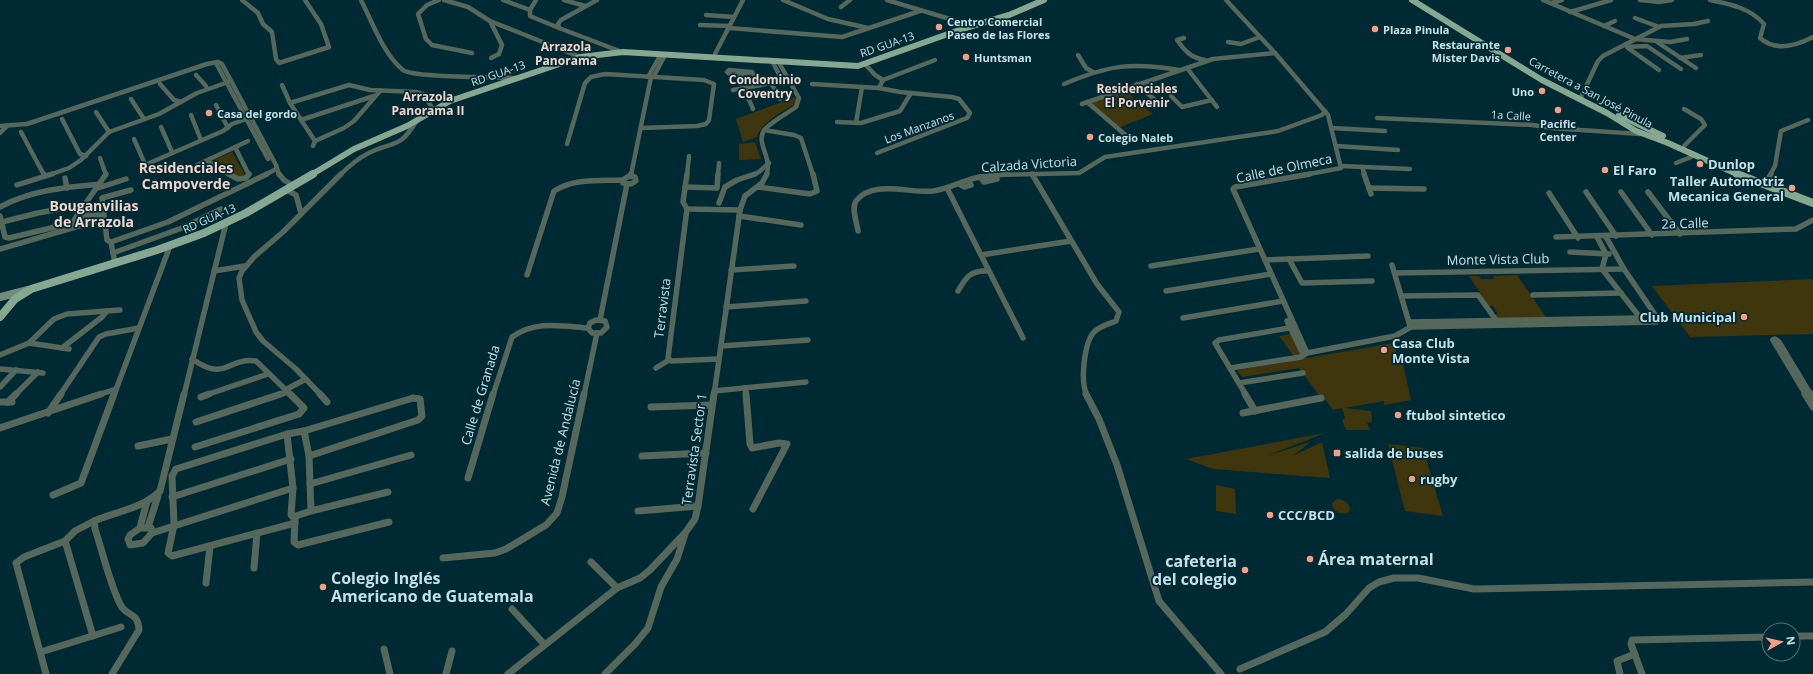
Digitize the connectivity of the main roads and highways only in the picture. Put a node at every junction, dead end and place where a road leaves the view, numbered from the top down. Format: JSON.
{"nodes":[{"id":1,"x":1044,"y":0,"type":"edge"},
{"id":2,"x":1412,"y":0,"type":"edge"},
{"id":3,"x":1416,"y":0,"type":"edge"},
{"id":4,"x":1546,"y":82,"type":"junction"},
{"id":5,"x":1581,"y":97,"type":"junction"},
{"id":6,"x":1637,"y":123,"type":"junction"},
{"id":7,"x":1630,"y":128,"type":"junction"},
{"id":8,"x":1652,"y":130,"type":"junction"},
{"id":9,"x":1644,"y":135,"type":"junction"},
{"id":10,"x":1813,"y":200,"type":"edge"},
{"id":11,"x":1813,"y":203,"type":"edge"},
{"id":12,"x":0,"y":317,"type":"edge"}],
"edges":[{"from":1,"to":12,"type":"main road","name":"RD GUA-13"},
{"from":2,"to":4,"type":"main road","name":"Carretera a San José Pinula"},
{"from":3,"to":5,"type":"main road","name":"Carretera a San José Pinula"},
{"from":4,"to":5,"type":"main road"},
{"from":4,"to":7,"type":"main road","name":"Carretera a San José Pinula"},
{"from":5,"to":6,"type":"main road","name":"Carretera a San José Pinula"},
{"from":6,"to":7,"type":"main road"},
{"from":6,"to":8,"type":"main road","name":"Carretera a San José Pinula"},
{"from":7,"to":9,"type":"main road","name":"Carretera a San José Pinula"},
{"from":8,"to":9,"type":"main road"},
{"from":8,"to":10,"type":"main road","name":"Carretera a San José Pinula"},
{"from":9,"to":11,"type":"main road","name":"Carretera a San José Pinula"}]}
